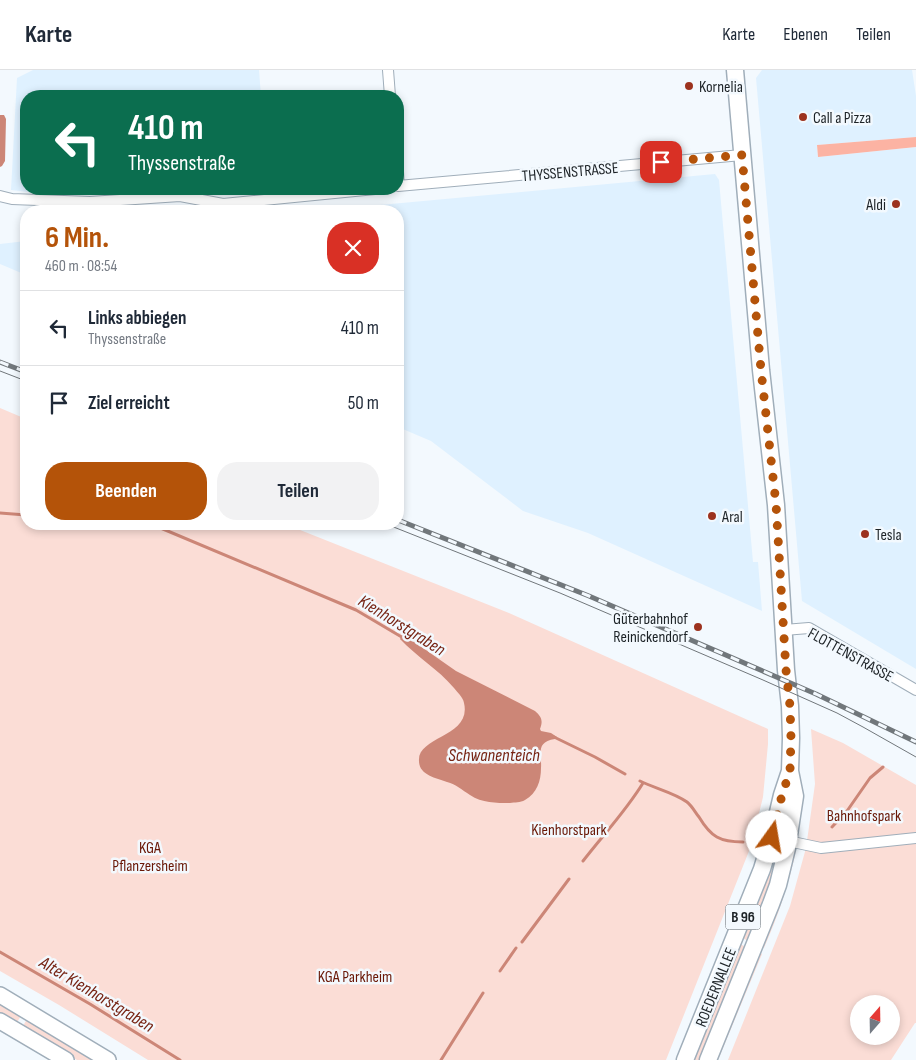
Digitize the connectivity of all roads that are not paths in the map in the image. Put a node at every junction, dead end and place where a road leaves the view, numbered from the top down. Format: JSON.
{"nodes":[{"id":1,"x":388,"y":70,"type":"edge"},
{"id":2,"x":735,"y":70,"type":"edge"},
{"id":3,"x":390,"y":90,"type":"edge"},
{"id":4,"x":742,"y":155,"type":"junction"},
{"id":5,"x":404,"y":185,"type":"edge"},
{"id":6,"x":314,"y":195,"type":"edge"},
{"id":7,"x":0,"y":196,"type":"edge"},
{"id":8,"x":784,"y":630,"type":"junction"},
{"id":9,"x":916,"y":690,"type":"edge"},
{"id":10,"x":790,"y":771,"type":"junction"},
{"id":11,"x":916,"y":838,"type":"edge"},
{"id":12,"x":788,"y":841,"type":"junction"},
{"id":13,"x":0,"y":995,"type":"edge"},
{"id":14,"x":0,"y":1022,"type":"edge"},
{"id":15,"x":66,"y":1060,"type":"edge"},
{"id":16,"x":108,"y":1060,"type":"edge"},
{"id":17,"x":685,"y":1060,"type":"edge"},
{"id":18,"x":708,"y":1060,"type":"edge"}],
"edges":[{"from":1,"to":3,"type":"street"},
{"from":2,"to":4,"type":"main road","name":"ROEDERNALLEE","number":"B 96"},
{"from":4,"to":5,"type":"street","name":"THYSSENSTRASSE"},
{"from":4,"to":8,"type":"main road","name":"ROEDERNALLEE","number":"B 96"},
{"from":6,"to":7,"type":"street"},
{"from":8,"to":9,"type":"street","name":"FLOTTENSTRASSE"},
{"from":8,"to":10,"type":"main road","name":"ROEDERNALLEE","number":"B 96"},
{"from":10,"to":12,"type":"main road","name":"ROEDERNALLEE","number":"B 96"},
{"from":10,"to":17,"type":"main road","name":"ROEDERNALLEE","number":"B 96"},
{"from":11,"to":12,"type":"street"},
{"from":12,"to":18,"type":"main road","name":"ROEDERNALLEE","number":"B 96"},
{"from":13,"to":16,"type":"main road"},
{"from":14,"to":15,"type":"main road"}]}
